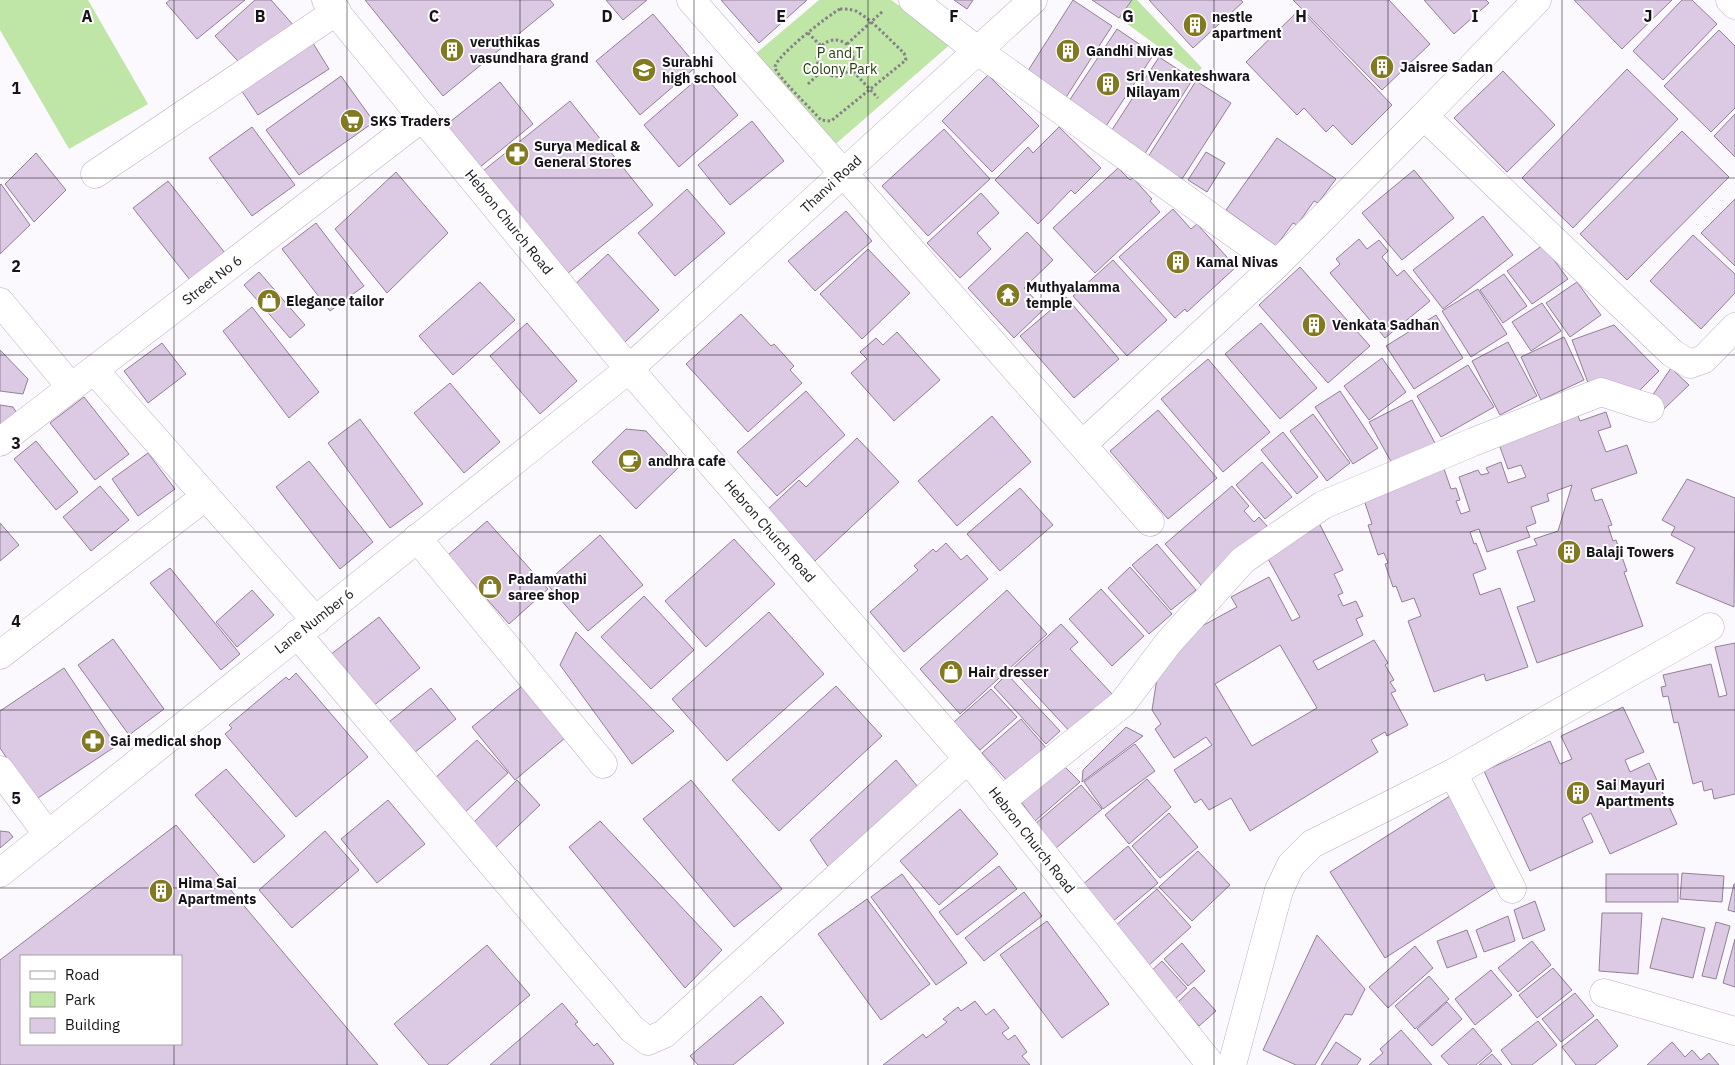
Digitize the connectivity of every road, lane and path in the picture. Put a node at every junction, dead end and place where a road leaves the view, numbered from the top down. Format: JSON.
{"nodes":[{"id":1,"x":691,"y":0,"type":"edge"},
{"id":2,"x":1033,"y":0,"type":"edge"},
{"id":3,"x":1537,"y":0,"type":"edge"},
{"id":4,"x":1730,"y":0,"type":"edge"},
{"id":5,"x":900,"y":4,"type":"edge"},
{"id":6,"x":332,"y":5,"type":"edge"},
{"id":7,"x":1735,"y":5,"type":"edge"},
{"id":8,"x":870,"y":23,"type":"junction"},
{"id":9,"x":808,"y":33,"type":"junction"},
{"id":10,"x":847,"y":44,"type":"junction"},
{"id":11,"x":821,"y":46,"type":"junction"},
{"id":12,"x":978,"y":51,"type":"junction"},
{"id":13,"x":850,"y":68,"type":"junction"},
{"id":14,"x":871,"y":90,"type":"junction"},
{"id":15,"x":1424,"y":116,"type":"junction"},
{"id":16,"x":423,"y":117,"type":"junction"},
{"id":17,"x":899,"y":120,"type":"junction"},
{"id":18,"x":95,"y":174,"type":"dead end"},
{"id":19,"x":843,"y":174,"type":"junction"},
{"id":20,"x":1277,"y":264,"type":"junction"},
{"id":21,"x":0,"y":302,"type":"edge"},
{"id":22,"x":1735,"y":327,"type":"edge"},
{"id":23,"x":629,"y":369,"type":"junction"},
{"id":24,"x":95,"y":371,"type":"junction"},
{"id":25,"x":71,"y":387,"type":"junction"},
{"id":26,"x":1650,"y":408,"type":"dead end"},
{"id":27,"x":0,"y":442,"type":"edge"},
{"id":28,"x":1083,"y":444,"type":"junction"},
{"id":29,"x":206,"y":496,"type":"junction"},
{"id":30,"x":1150,"y":522,"type":"dead end"},
{"id":31,"x":417,"y":538,"type":"junction"},
{"id":32,"x":1710,"y":627,"type":"dead end"},
{"id":33,"x":306,"y":628,"type":"junction"},
{"id":34,"x":0,"y":655,"type":"edge"},
{"id":35,"x":968,"y":759,"type":"junction"},
{"id":36,"x":603,"y":764,"type":"dead end"},
{"id":37,"x":0,"y":770,"type":"edge"},
{"id":38,"x":1453,"y":773,"type":"junction"},
{"id":39,"x":1001,"y":801,"type":"junction"},
{"id":40,"x":48,"y":835,"type":"junction"},
{"id":41,"x":0,"y":873,"type":"edge"},
{"id":42,"x":1512,"y":889,"type":"dead end"},
{"id":43,"x":1604,"y":993,"type":"dead end"},
{"id":44,"x":1735,"y":1031,"type":"edge"},
{"id":45,"x":1211,"y":1065,"type":"edge"},
{"id":46,"x":1232,"y":1065,"type":"edge"}],
"edges":[{"from":1,"to":19,"type":"street"},
{"from":2,"to":12,"type":"street","name":"Thanvi Road"},
{"from":3,"to":15,"type":"street"},
{"from":4,"to":7,"type":"street"},
{"from":5,"to":8,"type":"path"},
{"from":5,"to":12,"type":"street"},
{"from":6,"to":16,"type":"street","name":"Hebron Church Road"},
{"from":6,"to":18,"type":"street"},
{"from":8,"to":9,"type":"path"},
{"from":8,"to":10,"type":"path"},
{"from":8,"to":14,"type":"path"},
{"from":9,"to":11,"type":"path"},
{"from":9,"to":14,"type":"path"},
{"from":10,"to":11,"type":"path"},
{"from":10,"to":13,"type":"path"},
{"from":11,"to":13,"type":"path"},
{"from":12,"to":17,"type":"street","name":"Thanvi Road"},
{"from":12,"to":20,"type":"street"},
{"from":13,"to":14,"type":"path"},
{"from":14,"to":17,"type":"path"},
{"from":15,"to":20,"type":"street"},
{"from":15,"to":22,"type":"street"},
{"from":16,"to":23,"type":"street","name":"Hebron Church Road"},
{"from":16,"to":24,"type":"street","name":"Street No 6"},
{"from":17,"to":19,"type":"street","name":"Thanvi Road"},
{"from":19,"to":23,"type":"street","name":"Thanvi Road"},
{"from":19,"to":28,"type":"street"},
{"from":20,"to":28,"type":"street"},
{"from":21,"to":25,"type":"street"},
{"from":23,"to":31,"type":"street","name":"Lane Number 6"},
{"from":23,"to":35,"type":"street","name":"Hebron Church Road"},
{"from":24,"to":25,"type":"street","name":"Street No 6"},
{"from":24,"to":29,"type":"street"},
{"from":25,"to":27,"type":"street","name":"Street No 6"},
{"from":26,"to":39,"type":"street"},
{"from":28,"to":30,"type":"street"},
{"from":29,"to":33,"type":"street"},
{"from":29,"to":34,"type":"street"},
{"from":31,"to":33,"type":"street","name":"Lane Number 6"},
{"from":31,"to":36,"type":"street"},
{"from":32,"to":38,"type":"street"},
{"from":33,"to":35,"type":"street"},
{"from":33,"to":40,"type":"street","name":"Lane Number 6"},
{"from":35,"to":39,"type":"street","name":"Hebron Church Road"},
{"from":37,"to":40,"type":"street"},
{"from":38,"to":42,"type":"street"},
{"from":38,"to":46,"type":"street"},
{"from":39,"to":45,"type":"street","name":"Hebron Church Road"},
{"from":40,"to":41,"type":"street","name":"Lane Number 6"},
{"from":43,"to":44,"type":"street"}]}
